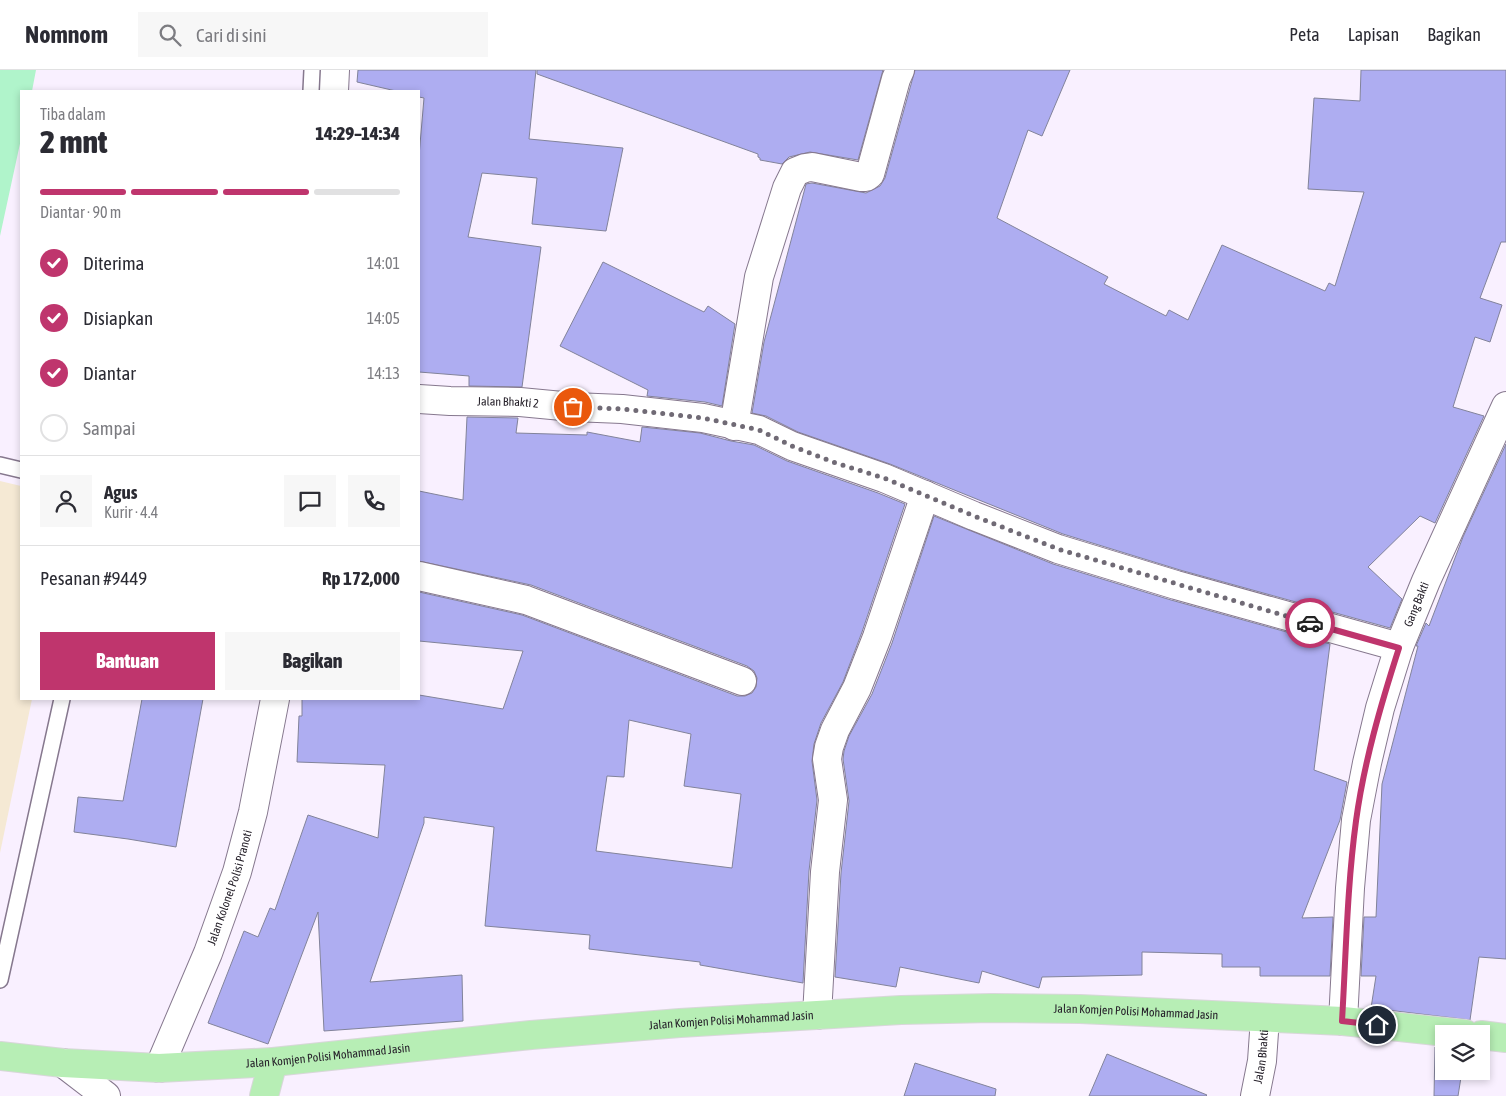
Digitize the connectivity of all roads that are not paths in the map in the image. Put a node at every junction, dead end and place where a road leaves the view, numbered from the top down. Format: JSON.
{"nodes":[{"id":1,"x":312,"y":70,"type":"edge"},
{"id":2,"x":335,"y":70,"type":"edge"},
{"id":3,"x":900,"y":70,"type":"edge"},
{"id":4,"x":311,"y":90,"type":"edge"},
{"id":5,"x":334,"y":90,"type":"edge"},
{"id":6,"x":420,"y":399,"type":"edge"},
{"id":7,"x":1506,"y":406,"type":"edge"},
{"id":8,"x":734,"y":426,"type":"junction"},
{"id":9,"x":0,"y":465,"type":"edge"},
{"id":10,"x":20,"y":470,"type":"edge"},
{"id":11,"x":925,"y":495,"type":"junction"},
{"id":12,"x":420,"y":576,"type":"edge"},
{"id":13,"x":1399,"y":648,"type":"junction"},
{"id":14,"x":742,"y":681,"type":"dead end"},
{"id":15,"x":62,"y":700,"type":"edge"},
{"id":16,"x":275,"y":700,"type":"edge"},
{"id":17,"x":0,"y":980,"type":"edge"},
{"id":18,"x":817,"y":1015,"type":"junction"},
{"id":19,"x":1266,"y":1018,"type":"junction"},
{"id":20,"x":1342,"y":1021,"type":"junction"},
{"id":21,"x":1435,"y":1031,"type":"edge"},
{"id":22,"x":1490,"y":1036,"type":"edge"},
{"id":23,"x":1506,"y":1038,"type":"edge"},
{"id":24,"x":0,"y":1056,"type":"edge"},
{"id":25,"x":273,"y":1062,"type":"junction"},
{"id":26,"x":63,"y":1063,"type":"junction"},
{"id":27,"x":159,"y":1068,"type":"junction"},
{"id":28,"x":106,"y":1096,"type":"edge"},
{"id":29,"x":264,"y":1096,"type":"edge"},
{"id":30,"x":1255,"y":1096,"type":"edge"}],
"edges":[{"from":1,"to":4,"type":"lane"},
{"from":2,"to":5,"type":"street"},
{"from":3,"to":8,"type":"street"},
{"from":6,"to":8,"type":"street","name":"Jalan Bhakti 2"},
{"from":7,"to":13,"type":"street","name":"Gang Bakti"},
{"from":8,"to":11,"type":"street","name":"Jalan Bhakti 2"},
{"from":9,"to":10,"type":"lane"},
{"from":11,"to":13,"type":"street","name":"Jalan Bhakti 2"},
{"from":11,"to":18,"type":"street"},
{"from":12,"to":14,"type":"street"},
{"from":13,"to":20,"type":"street","name":"Gang Bakti"},
{"from":15,"to":17,"type":"lane"},
{"from":16,"to":27,"type":"street","name":"Jalan Kolonel Polisi Pranoti"},
{"from":18,"to":19,"type":"main road","name":"Jalan Komjen Polisi Mohammad Jasin"},
{"from":18,"to":25,"type":"main road","name":"Jalan Komjen Polisi Mohammad Jasin"},
{"from":19,"to":20,"type":"main road","name":"Jalan Komjen Polisi Mohammad Jasin"},
{"from":19,"to":30,"type":"street","name":"Jalan Bhakti"},
{"from":20,"to":21,"type":"main road","name":"Jalan Komjen Polisi Mohammad Jasin"},
{"from":22,"to":23,"type":"main road"},
{"from":24,"to":26,"type":"main road","name":"Jalan Komjen Polisi Mohammad Jasin"},
{"from":25,"to":27,"type":"main road","name":"Jalan Komjen Polisi Mohammad Jasin"},
{"from":25,"to":29,"type":"main road"},
{"from":26,"to":27,"type":"main road","name":"Jalan Komjen Polisi Mohammad Jasin"},
{"from":26,"to":28,"type":"street"}]}
